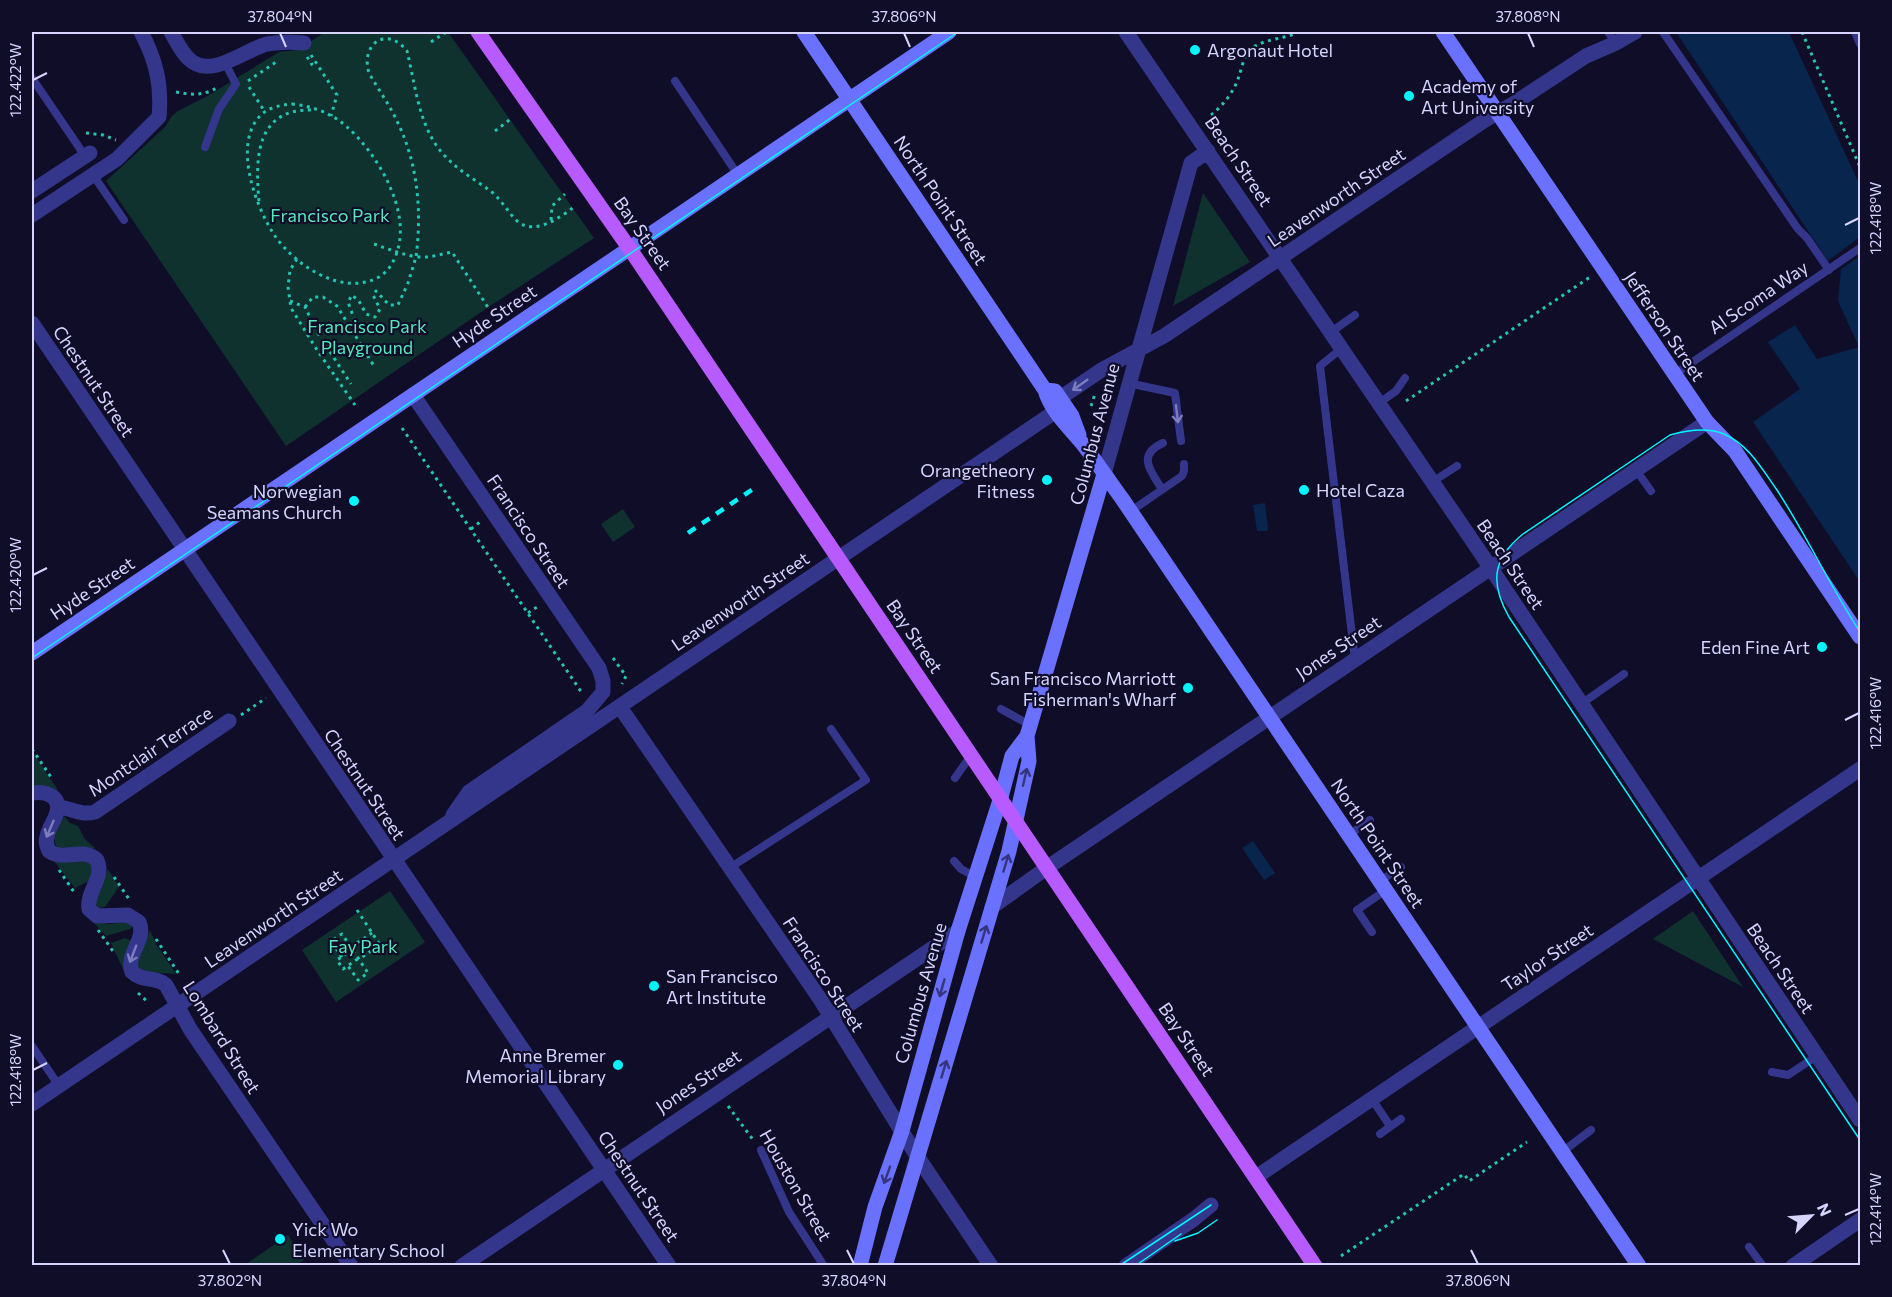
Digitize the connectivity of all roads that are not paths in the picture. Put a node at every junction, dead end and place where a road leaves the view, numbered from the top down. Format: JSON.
{"nodes":[{"id":1,"x":141,"y":32,"type":"edge"},
{"id":2,"x":171,"y":32,"type":"edge"},
{"id":3,"x":478,"y":32,"type":"edge"},
{"id":4,"x":804,"y":32,"type":"edge"},
{"id":5,"x":949,"y":32,"type":"edge"},
{"id":6,"x":1126,"y":32,"type":"edge"},
{"id":7,"x":1443,"y":32,"type":"edge"},
{"id":8,"x":1635,"y":32,"type":"edge"},
{"id":9,"x":1663,"y":32,"type":"edge"},
{"id":10,"x":1855,"y":32,"type":"edge"},
{"id":11,"x":1612,"y":37,"type":"edge"},
{"id":12,"x":1860,"y":44,"type":"edge"},
{"id":13,"x":307,"y":53,"type":"road end"},
{"id":14,"x":225,"y":63,"type":"junction"},
{"id":15,"x":32,"y":78,"type":"edge"},
{"id":16,"x":675,"y":81,"type":"dead end"},
{"id":17,"x":850,"y":99,"type":"junction"},
{"id":18,"x":1498,"y":113,"type":"junction"},
{"id":19,"x":205,"y":147,"type":"dead end"},
{"id":20,"x":1208,"y":151,"type":"junction"},
{"id":21,"x":87,"y":154,"type":"joint"},
{"id":22,"x":93,"y":175,"type":"junction"},
{"id":23,"x":738,"y":175,"type":"junction"},
{"id":24,"x":32,"y":191,"type":"edge"},
{"id":25,"x":32,"y":215,"type":"edge"},
{"id":26,"x":124,"y":220,"type":"dead end"},
{"id":27,"x":630,"y":248,"type":"junction"},
{"id":28,"x":1860,"y":248,"type":"edge"},
{"id":29,"x":1280,"y":258,"type":"junction"},
{"id":30,"x":1829,"y":270,"type":"junction"},
{"id":31,"x":1355,"y":315,"type":"dead end"},
{"id":32,"x":32,"y":323,"type":"edge"},
{"id":33,"x":1331,"y":332,"type":"junction"},
{"id":34,"x":1342,"y":348,"type":"junction"},
{"id":35,"x":1137,"y":352,"type":"junction"},
{"id":36,"x":1675,"y":374,"type":"junction"},
{"id":37,"x":1405,"y":378,"type":"dead end"},
{"id":38,"x":1128,"y":383,"type":"junction"},
{"id":39,"x":413,"y":395,"type":"junction"},
{"id":40,"x":1379,"y":403,"type":"junction"},
{"id":41,"x":1058,"y":405,"type":"junction"},
{"id":42,"x":1707,"y":422,"type":"junction"},
{"id":43,"x":1181,"y":441,"type":"dead end"},
{"id":44,"x":1163,"y":443,"type":"dead end"},
{"id":45,"x":1184,"y":464,"type":"dead end"},
{"id":46,"x":1457,"y":466,"type":"dead end"},
{"id":47,"x":1636,"y":470,"type":"junction"},
{"id":48,"x":1104,"y":474,"type":"junction"},
{"id":49,"x":1432,"y":482,"type":"junction"},
{"id":50,"x":1162,"y":489,"type":"junction"},
{"id":51,"x":1651,"y":491,"type":"dead end"},
{"id":52,"x":1131,"y":511,"type":"junction"},
{"id":53,"x":183,"y":550,"type":"junction"},
{"id":54,"x":839,"y":558,"type":"junction"},
{"id":55,"x":1491,"y":569,"type":"junction"},
{"id":56,"x":1860,"y":637,"type":"edge"},
{"id":57,"x":32,"y":653,"type":"edge"},
{"id":58,"x":1355,"y":660,"type":"junction"},
{"id":59,"x":1624,"y":674,"type":"dead end"},
{"id":60,"x":614,"y":697,"type":"junction"},
{"id":61,"x":1581,"y":704,"type":"junction"},
{"id":62,"x":1001,"y":709,"type":"dead end"},
{"id":63,"x":1270,"y":717,"type":"junction"},
{"id":64,"x":229,"y":721,"type":"road end"},
{"id":65,"x":831,"y":729,"type":"dead end"},
{"id":66,"x":1028,"y":730,"type":"junction"},
{"id":67,"x":972,"y":754,"type":"junction"},
{"id":68,"x":1860,"y":769,"type":"edge"},
{"id":69,"x":955,"y":778,"type":"dead end"},
{"id":70,"x":32,"y":792,"type":"edge"},
{"id":71,"x":1001,"y":796,"type":"junction"},
{"id":72,"x":58,"y":807,"type":"junction"},
{"id":73,"x":1016,"y":819,"type":"junction"},
{"id":74,"x":1370,"y":820,"type":"dead end"},
{"id":75,"x":446,"y":824,"type":"junction"},
{"id":76,"x":1349,"y":835,"type":"junction"},
{"id":77,"x":393,"y":860,"type":"junction"},
{"id":78,"x":954,"y":861,"type":"dead end"},
{"id":79,"x":732,"y":867,"type":"junction"},
{"id":80,"x":1048,"y":867,"type":"junction"},
{"id":81,"x":1401,"y":867,"type":"dead end"},
{"id":82,"x":976,"y":877,"type":"junction"},
{"id":83,"x":1698,"y":879,"type":"junction"},
{"id":84,"x":1383,"y":886,"type":"junction"},
{"id":85,"x":992,"y":907,"type":"junction"},
{"id":86,"x":958,"y":931,"type":"junction"},
{"id":87,"x":1372,"y":932,"type":"dead end"},
{"id":88,"x":178,"y":1006,"type":"junction"},
{"id":89,"x":830,"y":1016,"type":"junction"},
{"id":90,"x":1478,"y":1027,"type":"junction"},
{"id":91,"x":32,"y":1046,"type":"edge"},
{"id":92,"x":1817,"y":1056,"type":"junction"},
{"id":93,"x":1772,"y":1072,"type":"dead end"},
{"id":94,"x":59,"y":1086,"type":"junction"},
{"id":95,"x":1372,"y":1099,"type":"junction"},
{"id":96,"x":32,"y":1104,"type":"edge"},
{"id":97,"x":1401,"y":1119,"type":"dead end"},
{"id":98,"x":1860,"y":1120,"type":"edge"},
{"id":99,"x":1390,"y":1126,"type":"junction"},
{"id":100,"x":1592,"y":1130,"type":"dead end"},
{"id":101,"x":902,"y":1131,"type":"junction"},
{"id":102,"x":1380,"y":1134,"type":"dead end"},
{"id":103,"x":761,"y":1150,"type":"road end"},
{"id":104,"x":1562,"y":1152,"type":"junction"},
{"id":105,"x":917,"y":1156,"type":"junction"},
{"id":106,"x":603,"y":1169,"type":"junction"},
{"id":107,"x":1256,"y":1177,"type":"junction"},
{"id":108,"x":1211,"y":1205,"type":"dead end"},
{"id":109,"x":1860,"y":1220,"type":"edge"},
{"id":110,"x":1749,"y":1247,"type":"dead end"},
{"id":111,"x":351,"y":1266,"type":"edge"},
{"id":112,"x":462,"y":1266,"type":"edge"},
{"id":113,"x":669,"y":1266,"type":"edge"},
{"id":114,"x":824,"y":1266,"type":"edge"},
{"id":115,"x":860,"y":1266,"type":"edge"},
{"id":116,"x":885,"y":1266,"type":"edge"},
{"id":117,"x":991,"y":1266,"type":"edge"},
{"id":118,"x":1126,"y":1266,"type":"edge"},
{"id":119,"x":1316,"y":1266,"type":"edge"},
{"id":120,"x":1639,"y":1266,"type":"edge"},
{"id":121,"x":1763,"y":1266,"type":"edge"},
{"id":122,"x":1793,"y":1266,"type":"edge"}],
"edges":[{"from":1,"to":22,"type":"street"},
{"from":2,"to":14,"type":"street"},
{"from":3,"to":27,"type":"main road","name":"Bay Street"},
{"from":4,"to":17,"type":"street","name":"North Point Street"},
{"from":5,"to":17,"type":"street","name":"Hyde Street"},
{"from":6,"to":20,"type":"street","name":"Beach Street"},
{"from":7,"to":18,"type":"street","name":"Jefferson Street"},
{"from":8,"to":11,"type":"street","name":"Leavenworth Street"},
{"from":9,"to":30,"type":"lane"},
{"from":10,"to":12,"type":"lane"},
{"from":11,"to":18,"type":"street","name":"Leavenworth Street"},
{"from":13,"to":14,"type":"street"},
{"from":14,"to":19,"type":"lane"},
{"from":15,"to":21,"type":"lane"},
{"from":16,"to":23,"type":"lane"},
{"from":17,"to":23,"type":"street","name":"Hyde Street"},
{"from":17,"to":41,"type":"street","name":"North Point Street"},
{"from":18,"to":29,"type":"street","name":"Leavenworth Street"},
{"from":18,"to":36,"type":"street","name":"Jefferson Street"},
{"from":20,"to":29,"type":"street","name":"Beach Street"},
{"from":20,"to":35,"type":"street","name":"Columbus Avenue"},
{"from":21,"to":24,"type":"street"},
{"from":22,"to":25,"type":"street"},
{"from":22,"to":26,"type":"lane"},
{"from":23,"to":27,"type":"street","name":"Hyde Street"},
{"from":27,"to":39,"type":"street","name":"Hyde Street"},
{"from":27,"to":54,"type":"main road","name":"Bay Street"},
{"from":28,"to":30,"type":"lane","name":"Al Scoma Way"},
{"from":29,"to":33,"type":"street","name":"Beach Street"},
{"from":29,"to":35,"type":"street","name":"Leavenworth Street"},
{"from":30,"to":36,"type":"lane","name":"Al Scoma Way"},
{"from":31,"to":33,"type":"lane"},
{"from":32,"to":53,"type":"street","name":"Chestnut Street"},
{"from":33,"to":34,"type":"street","name":"Beach Street"},
{"from":34,"to":40,"type":"street","name":"Beach Street"},
{"from":34,"to":58,"type":"lane"},
{"from":35,"to":38,"type":"street","name":"Columbus Avenue"},
{"from":35,"to":41,"type":"street","name":"Leavenworth Street","one_way":true},
{"from":36,"to":42,"type":"street","name":"Jefferson Street"},
{"from":37,"to":40,"type":"lane"},
{"from":38,"to":43,"type":"lane","one_way":true},
{"from":38,"to":48,"type":"street","name":"Columbus Avenue"},
{"from":39,"to":53,"type":"street","name":"Hyde Street"},
{"from":39,"to":60,"type":"street","name":"Francisco Street"},
{"from":40,"to":49,"type":"street","name":"Beach Street"},
{"from":41,"to":48,"type":"street","name":"North Point Street"},
{"from":41,"to":54,"type":"street","name":"Leavenworth Street"},
{"from":42,"to":47,"type":"street","name":"Jones Street"},
{"from":42,"to":56,"type":"street","name":"Jefferson Street"},
{"from":44,"to":50,"type":"lane"},
{"from":45,"to":50,"type":"lane"},
{"from":46,"to":49,"type":"lane"},
{"from":47,"to":51,"type":"lane"},
{"from":47,"to":55,"type":"street","name":"Jones Street"},
{"from":48,"to":52,"type":"street","name":"North Point Street"},
{"from":48,"to":66,"type":"street","name":"Columbus Avenue"},
{"from":49,"to":55,"type":"street","name":"Beach Street"},
{"from":50,"to":52,"type":"lane"},
{"from":52,"to":63,"type":"street","name":"North Point Street"},
{"from":53,"to":57,"type":"street","name":"Hyde Street"},
{"from":53,"to":77,"type":"street","name":"Chestnut Street"},
{"from":54,"to":60,"type":"street","name":"Leavenworth Street"},
{"from":54,"to":67,"type":"main road","name":"Bay Street"},
{"from":55,"to":58,"type":"street","name":"Jones Street"},
{"from":55,"to":61,"type":"street","name":"Beach Street"},
{"from":58,"to":63,"type":"street","name":"Jones Street"},
{"from":59,"to":61,"type":"lane"},
{"from":60,"to":75,"type":"street","name":"Leavenworth Street"},
{"from":60,"to":75,"type":"street","name":"Leavenworth Street"},
{"from":60,"to":79,"type":"street","name":"Francisco Street"},
{"from":61,"to":83,"type":"street","name":"Beach Street"},
{"from":62,"to":66,"type":"lane"},
{"from":63,"to":76,"type":"street","name":"North Point Street"},
{"from":63,"to":80,"type":"street","name":"Jones Street"},
{"from":64,"to":72,"type":"street","name":"Montclair Terrace"},
{"from":65,"to":79,"type":"lane"},
{"from":66,"to":71,"type":"street","name":"Columbus Avenue"},
{"from":73,"to":66,"type":"street","name":"Columbus Avenue","one_way":true},
{"from":67,"to":69,"type":"lane"},
{"from":67,"to":71,"type":"main road","name":"Bay Street"},
{"from":68,"to":83,"type":"street","name":"Taylor Street"},
{"from":70,"to":72,"type":"street"},
{"from":71,"to":73,"type":"main road","name":"Bay Street"},
{"from":71,"to":82,"type":"street","name":"Columbus Avenue"},
{"from":72,"to":88,"type":"street","name":"Lombard Street","one_way":true},
{"from":73,"to":80,"type":"main road","name":"Bay Street"},
{"from":85,"to":73,"type":"street","name":"Columbus Avenue","one_way":true},
{"from":74,"to":76,"type":"lane"},
{"from":75,"to":77,"type":"street","name":"Leavenworth Street"},
{"from":76,"to":84,"type":"street","name":"North Point Street"},
{"from":77,"to":88,"type":"street","name":"Leavenworth Street"},
{"from":77,"to":106,"type":"street","name":"Chestnut Street"},
{"from":78,"to":82,"type":"lane"},
{"from":79,"to":89,"type":"street","name":"Francisco Street"},
{"from":80,"to":85,"type":"street","name":"Jones Street"},
{"from":80,"to":107,"type":"main road","name":"Bay Street"},
{"from":81,"to":84,"type":"lane"},
{"from":82,"to":86,"type":"street","name":"Columbus Avenue"},
{"from":83,"to":90,"type":"street","name":"Taylor Street"},
{"from":83,"to":92,"type":"street","name":"Beach Street"},
{"from":84,"to":87,"type":"lane"},
{"from":84,"to":90,"type":"street","name":"North Point Street"},
{"from":105,"to":85,"type":"street","name":"Columbus Avenue","one_way":true},
{"from":86,"to":89,"type":"street","name":"Jones Street"},
{"from":86,"to":101,"type":"street","name":"Columbus Avenue","one_way":true},
{"from":88,"to":94,"type":"street","name":"Leavenworth Street"},
{"from":88,"to":111,"type":"street","name":"Lombard Street"},
{"from":89,"to":101,"type":"street","name":"Francisco Street"},
{"from":89,"to":106,"type":"street","name":"Jones Street"},
{"from":90,"to":95,"type":"street","name":"Taylor Street"},
{"from":90,"to":104,"type":"street","name":"North Point Street"},
{"from":91,"to":94,"type":"lane"},
{"from":92,"to":93,"type":"lane"},
{"from":92,"to":98,"type":"street","name":"Beach Street"},
{"from":94,"to":96,"type":"street","name":"Leavenworth Street"},
{"from":95,"to":99,"type":"lane"},
{"from":95,"to":107,"type":"street","name":"Taylor Street"},
{"from":97,"to":99,"type":"lane"},
{"from":99,"to":102,"type":"lane"},
{"from":100,"to":104,"type":"lane"},
{"from":101,"to":105,"type":"street","name":"Francisco Street"},
{"from":101,"to":115,"type":"street","name":"Columbus Avenue","one_way":true},
{"from":103,"to":114,"type":"lane","name":"Houston Street"},
{"from":104,"to":120,"type":"street","name":"North Point Street"},
{"from":105,"to":116,"type":"street","name":"Columbus Avenue"},
{"from":105,"to":117,"type":"street","name":"Francisco Street"},
{"from":106,"to":112,"type":"street","name":"Jones Street"},
{"from":106,"to":113,"type":"street","name":"Chestnut Street"},
{"from":107,"to":119,"type":"main road","name":"Bay Street"},
{"from":108,"to":118,"type":"street"},
{"from":109,"to":122,"type":"street"},
{"from":110,"to":121,"type":"lane"}]}
